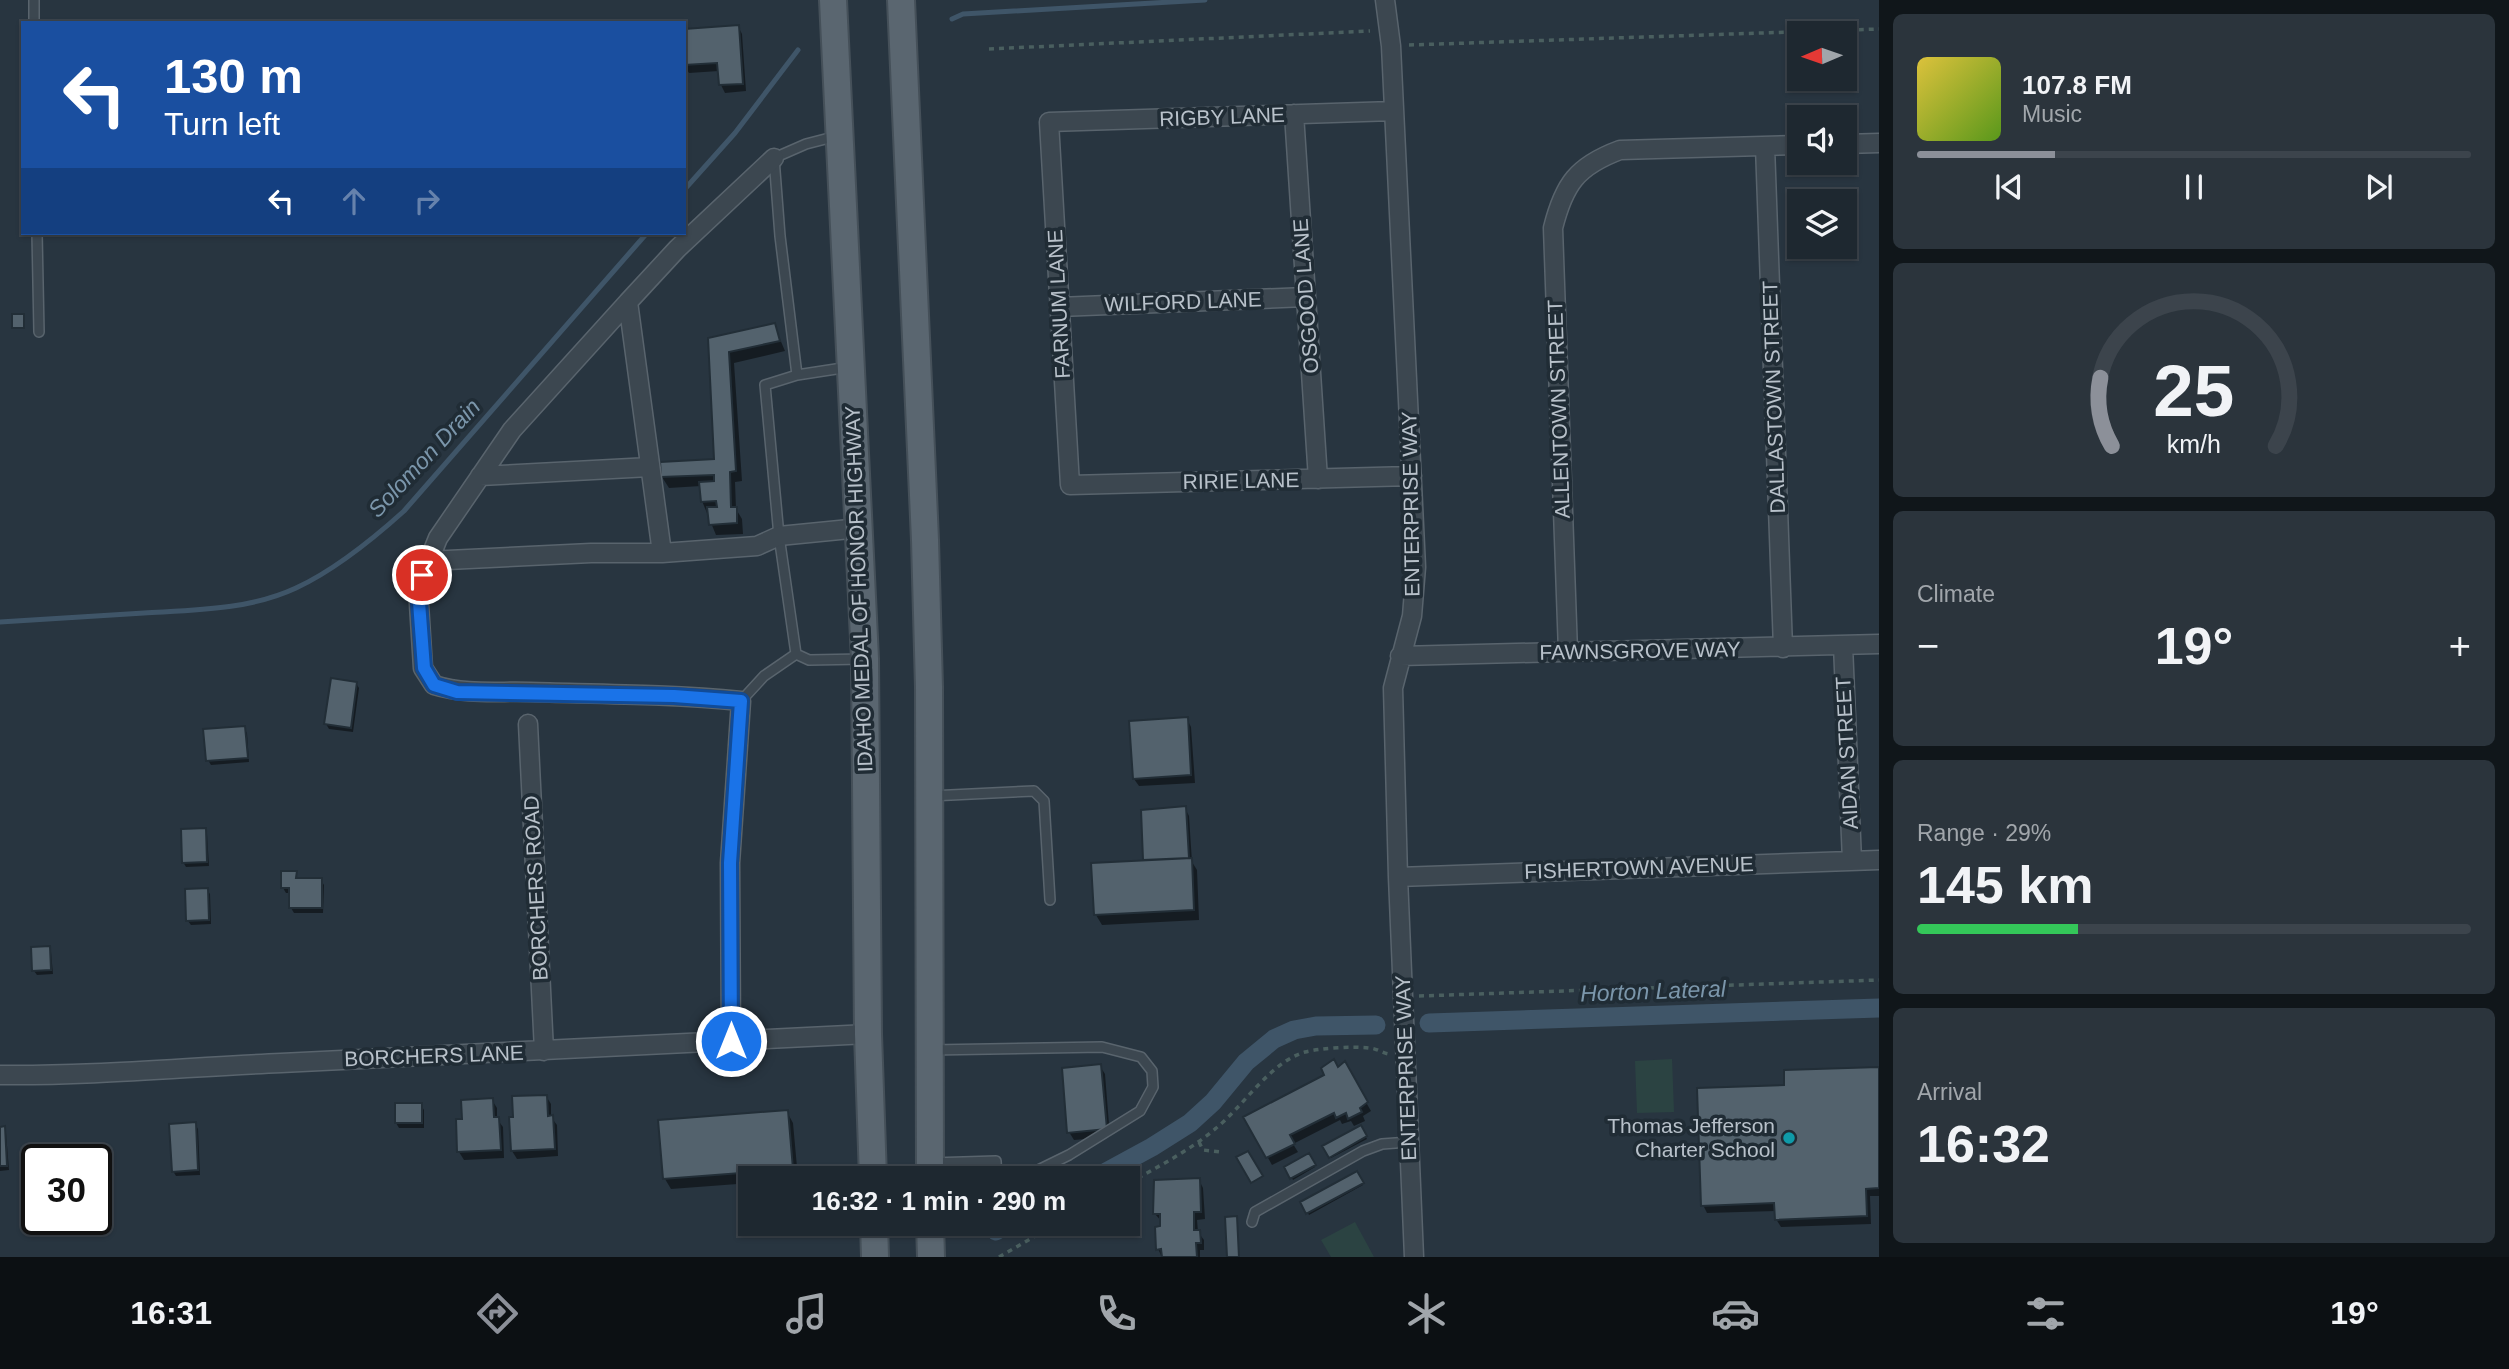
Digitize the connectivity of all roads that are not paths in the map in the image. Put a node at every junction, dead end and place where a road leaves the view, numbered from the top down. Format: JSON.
{"nodes":[{"id":1,"x":34,"y":0,"type":"edge"},
{"id":2,"x":832,"y":0,"type":"edge"},
{"id":3,"x":901,"y":0,"type":"edge"},
{"id":4,"x":1385,"y":0,"type":"edge"},
{"id":5,"x":34,"y":21,"type":"edge"},
{"id":6,"x":1394,"y":111,"type":"junction"},
{"id":7,"x":1294,"y":114,"type":"junction"},
{"id":8,"x":1049,"y":122,"type":"joint"},
{"id":9,"x":838,"y":135,"type":"junction"},
{"id":10,"x":1879,"y":143,"type":"edge"},
{"id":11,"x":1857,"y":144,"type":"edge"},
{"id":12,"x":1787,"y":145,"type":"edge"},
{"id":13,"x":1765,"y":146,"type":"junction"},
{"id":14,"x":774,"y":158,"type":"junction"},
{"id":15,"x":37,"y":235,"type":"edge"},
{"id":16,"x":1306,"y":297,"type":"junction"},
{"id":17,"x":628,"y":302,"type":"junction"},
{"id":18,"x":1059,"y":307,"type":"junction"},
{"id":19,"x":38,"y":332,"type":"dead end"},
{"id":20,"x":851,"y":367,"type":"junction"},
{"id":21,"x":797,"y":375,"type":"junction"},
{"id":22,"x":650,"y":467,"type":"junction"},
{"id":23,"x":480,"y":476,"type":"junction"},
{"id":24,"x":1412,"y":476,"type":"junction"},
{"id":25,"x":1318,"y":479,"type":"junction"},
{"id":26,"x":1070,"y":485,"type":"joint"},
{"id":27,"x":860,"y":528,"type":"junction"},
{"id":28,"x":779,"y":536,"type":"junction"},
{"id":29,"x":662,"y":553,"type":"junction"},
{"id":30,"x":427,"y":561,"type":"junction"},
{"id":31,"x":1879,"y":644,"type":"edge"},
{"id":32,"x":1843,"y":645,"type":"junction"},
{"id":33,"x":1783,"y":648,"type":"junction"},
{"id":34,"x":1568,"y":652,"type":"junction"},
{"id":35,"x":796,"y":654,"type":"junction"},
{"id":36,"x":1400,"y":656,"type":"junction"},
{"id":37,"x":865,"y":659,"type":"junction"},
{"id":38,"x":741,"y":701,"type":"junction"},
{"id":39,"x":528,"y":724,"type":"dead end"},
{"id":40,"x":929,"y":797,"type":"junction"},
{"id":41,"x":1879,"y":860,"type":"edge"},
{"id":42,"x":1852,"y":861,"type":"junction"},
{"id":43,"x":1398,"y":877,"type":"junction"},
{"id":44,"x":1050,"y":900,"type":"dead end"},
{"id":45,"x":868,"y":1034,"type":"junction"},
{"id":46,"x":731,"y":1041,"type":"junction"},
{"id":47,"x":929,"y":1050,"type":"junction"},
{"id":48,"x":544,"y":1051,"type":"junction"},
{"id":49,"x":0,"y":1075,"type":"edge"},
{"id":50,"x":1409,"y":1142,"type":"junction"},
{"id":51,"x":873,"y":1166,"type":"edge"},
{"id":52,"x":930,"y":1166,"type":"edge"},
{"id":53,"x":959,"y":1166,"type":"edge"},
{"id":54,"x":996,"y":1166,"type":"edge"},
{"id":55,"x":1047,"y":1166,"type":"edge"},
{"id":56,"x":1252,"y":1222,"type":"dead end"},
{"id":57,"x":874,"y":1236,"type":"edge"},
{"id":58,"x":930,"y":1236,"type":"edge"},
{"id":59,"x":875,"y":1257,"type":"edge"},
{"id":60,"x":931,"y":1257,"type":"edge"},
{"id":61,"x":1414,"y":1257,"type":"edge"}],
"edges":[{"from":1,"to":5,"type":"lane"},
{"from":2,"to":9,"type":"main road","name":"IDAHO MEDAL OF HONOR HIGHWAY"},
{"from":3,"to":40,"type":"main road"},
{"from":4,"to":6,"type":"street","name":"ENTERPRISE WAY"},
{"from":6,"to":7,"type":"street","name":"RIGBY LANE"},
{"from":6,"to":24,"type":"street","name":"ENTERPRISE WAY"},
{"from":7,"to":8,"type":"street","name":"RIGBY LANE"},
{"from":7,"to":16,"type":"street","name":"OSGOOD LANE"},
{"from":8,"to":18,"type":"street","name":"FARNUM LANE"},
{"from":9,"to":14,"type":"lane"},
{"from":9,"to":20,"type":"main road","name":"IDAHO MEDAL OF HONOR HIGHWAY"},
{"from":10,"to":11,"type":"street"},
{"from":12,"to":13,"type":"street"},
{"from":13,"to":33,"type":"street","name":"DALLASTOWN STREET"},
{"from":13,"to":34,"type":"street","name":"ALLENTOWN STREET"},
{"from":14,"to":17,"type":"street"},
{"from":14,"to":21,"type":"lane"},
{"from":15,"to":19,"type":"lane"},
{"from":16,"to":18,"type":"street","name":"WILFORD LANE"},
{"from":16,"to":25,"type":"street","name":"OSGOOD LANE"},
{"from":17,"to":22,"type":"street"},
{"from":17,"to":23,"type":"street"},
{"from":18,"to":26,"type":"street","name":"FARNUM LANE"},
{"from":20,"to":21,"type":"lane"},
{"from":20,"to":27,"type":"main road","name":"IDAHO MEDAL OF HONOR HIGHWAY"},
{"from":21,"to":28,"type":"lane"},
{"from":22,"to":23,"type":"street"},
{"from":22,"to":29,"type":"street"},
{"from":23,"to":30,"type":"street"},
{"from":24,"to":25,"type":"street","name":"RIRIE LANE"},
{"from":24,"to":36,"type":"street","name":"ENTERPRISE WAY"},
{"from":25,"to":26,"type":"street","name":"RIRIE LANE"},
{"from":27,"to":28,"type":"street"},
{"from":27,"to":37,"type":"main road","name":"IDAHO MEDAL OF HONOR HIGHWAY"},
{"from":28,"to":29,"type":"street"},
{"from":28,"to":35,"type":"lane"},
{"from":29,"to":30,"type":"street"},
{"from":30,"to":38,"type":"street"},
{"from":31,"to":32,"type":"street","name":"FAWNSGROVE WAY"},
{"from":32,"to":33,"type":"street","name":"FAWNSGROVE WAY"},
{"from":32,"to":42,"type":"street","name":"AIDAN STREET"},
{"from":33,"to":34,"type":"street","name":"FAWNSGROVE WAY"},
{"from":34,"to":36,"type":"street","name":"FAWNSGROVE WAY"},
{"from":35,"to":37,"type":"lane"},
{"from":35,"to":38,"type":"lane"},
{"from":36,"to":43,"type":"street","name":"ENTERPRISE WAY"},
{"from":37,"to":45,"type":"main road","name":"IDAHO MEDAL OF HONOR HIGHWAY"},
{"from":38,"to":46,"type":"street"},
{"from":39,"to":48,"type":"street","name":"BORCHERS ROAD"},
{"from":40,"to":44,"type":"lane"},
{"from":40,"to":47,"type":"main road"},
{"from":41,"to":42,"type":"street","name":"FISHERTOWN AVENUE"},
{"from":42,"to":43,"type":"street","name":"FISHERTOWN AVENUE"},
{"from":43,"to":50,"type":"street","name":"ENTERPRISE WAY"},
{"from":45,"to":46,"type":"street","name":"BORCHERS LANE"},
{"from":45,"to":51,"type":"main road","name":"IDAHO MEDAL OF HONOR HIGHWAY"},
{"from":46,"to":48,"type":"street","name":"BORCHERS LANE"},
{"from":47,"to":52,"type":"main road"},
{"from":47,"to":55,"type":"lane"},
{"from":48,"to":49,"type":"street","name":"BORCHERS LANE"},
{"from":50,"to":56,"type":"lane"},
{"from":50,"to":61,"type":"street","name":"ENTERPRISE WAY"},
{"from":53,"to":54,"type":"lane"},
{"from":57,"to":59,"type":"main road"},
{"from":58,"to":60,"type":"main road"}]}
